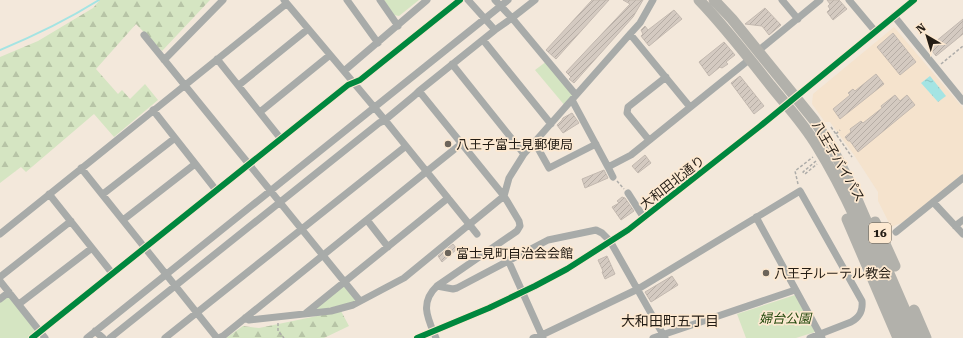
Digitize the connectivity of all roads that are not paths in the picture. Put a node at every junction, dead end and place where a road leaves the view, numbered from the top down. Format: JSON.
{"nodes":[{"id":1,"x":222,"y":0,"type":"edge"},
{"id":2,"x":347,"y":0,"type":"edge"},
{"id":3,"x":380,"y":0,"type":"edge"},
{"id":4,"x":427,"y":0,"type":"edge"},
{"id":5,"x":460,"y":0,"type":"edge"},
{"id":6,"x":468,"y":0,"type":"edge"},
{"id":7,"x":495,"y":0,"type":"edge"},
{"id":8,"x":508,"y":0,"type":"edge"},
{"id":9,"x":535,"y":0,"type":"edge"},
{"id":10,"x":653,"y":0,"type":"edge"},
{"id":11,"x":699,"y":0,"type":"edge"},
{"id":12,"x":714,"y":0,"type":"edge"},
{"id":13,"x":782,"y":0,"type":"edge"},
{"id":14,"x":820,"y":0,"type":"edge"},
{"id":15,"x":850,"y":0,"type":"edge"},
{"id":16,"x":914,"y":0,"type":"edge"},
{"id":17,"x":285,"y":2,"type":"edge"},
{"id":18,"x":500,"y":6,"type":"junction"},
{"id":19,"x":894,"y":16,"type":"junction"},
{"id":20,"x":512,"y":18,"type":"junction"},
{"id":21,"x":485,"y":19,"type":"junction"},
{"id":22,"x":798,"y":19,"type":"junction"},
{"id":23,"x":398,"y":26,"type":"junction"},
{"id":24,"x":308,"y":30,"type":"junction"},
{"id":25,"x":495,"y":30,"type":"junction"},
{"id":26,"x":875,"y":31,"type":"junction"},
{"id":27,"x":630,"y":34,"type":"junction"},
{"id":28,"x":144,"y":35,"type":"dead end"},
{"id":29,"x":483,"y":40,"type":"junction"},
{"id":30,"x":378,"y":43,"type":"junction"},
{"id":31,"x":330,"y":55,"type":"junction"},
{"id":32,"x":754,"y":55,"type":"junction"},
{"id":33,"x":217,"y":59,"type":"junction"},
{"id":34,"x":164,"y":60,"type":"junction"},
{"id":35,"x":452,"y":64,"type":"junction"},
{"id":36,"x":344,"y":71,"type":"junction"},
{"id":37,"x":666,"y":77,"type":"junction"},
{"id":38,"x":354,"y":82,"type":"junction"},
{"id":39,"x":186,"y":85,"type":"junction"},
{"id":40,"x":239,"y":85,"type":"junction"},
{"id":41,"x":419,"y":91,"type":"junction"},
{"id":42,"x":795,"y":97,"type":"junction"},
{"id":43,"x":574,"y":98,"type":"junction"},
{"id":44,"x":963,"y":101,"type":"edge"},
{"id":45,"x":786,"y":104,"type":"junction"},
{"id":46,"x":374,"y":107,"type":"junction"},
{"id":47,"x":690,"y":107,"type":"junction"},
{"id":48,"x":153,"y":110,"type":"junction"},
{"id":49,"x":260,"y":112,"type":"junction"},
{"id":50,"x":385,"y":120,"type":"junction"},
{"id":51,"x":551,"y":124,"type":"junction"},
{"id":52,"x":827,"y":130,"type":"junction"},
{"id":53,"x":175,"y":138,"type":"junction"},
{"id":54,"x":281,"y":138,"type":"junction"},
{"id":55,"x":649,"y":140,"type":"junction"},
{"id":56,"x":535,"y":143,"type":"junction"},
{"id":57,"x":461,"y":144,"type":"junction"},
{"id":58,"x":596,"y":144,"type":"junction"},
{"id":59,"x":406,"y":146,"type":"junction"},
{"id":60,"x":524,"y":154,"type":"junction"},
{"id":61,"x":195,"y":164,"type":"junction"},
{"id":62,"x":249,"y":164,"type":"junction"},
{"id":63,"x":829,"y":166,"type":"junction"},
{"id":64,"x":608,"y":167,"type":"junction"},
{"id":65,"x":81,"y":168,"type":"junction"},
{"id":66,"x":426,"y":172,"type":"junction"},
{"id":67,"x":613,"y":177,"type":"road end"},
{"id":68,"x":963,"y":178,"type":"edge"},
{"id":69,"x":216,"y":190,"type":"junction"},
{"id":70,"x":270,"y":190,"type":"junction"},
{"id":71,"x":628,"y":193,"type":"road end"},
{"id":72,"x":49,"y":194,"type":"junction"},
{"id":73,"x":102,"y":194,"type":"junction"},
{"id":74,"x":504,"y":196,"type":"junction"},
{"id":75,"x":448,"y":198,"type":"junction"},
{"id":76,"x":280,"y":202,"type":"junction"},
{"id":77,"x":933,"y":202,"type":"junction"},
{"id":78,"x":644,"y":218,"type":"junction"},
{"id":79,"x":756,"y":218,"type":"junction"},
{"id":80,"x":123,"y":220,"type":"junction"},
{"id":81,"x":367,"y":220,"type":"junction"},
{"id":82,"x":963,"y":220,"type":"edge"},
{"id":83,"x":71,"y":221,"type":"junction"},
{"id":84,"x":470,"y":225,"type":"junction"},
{"id":85,"x":955,"y":226,"type":"junction"},
{"id":86,"x":301,"y":229,"type":"junction"},
{"id":87,"x":896,"y":232,"type":"dead end"},
{"id":88,"x":0,"y":234,"type":"edge"},
{"id":89,"x":477,"y":234,"type":"dead end"},
{"id":90,"x":963,"y":234,"type":"edge"},
{"id":91,"x":610,"y":242,"type":"junction"},
{"id":92,"x":388,"y":247,"type":"junction"},
{"id":93,"x":92,"y":248,"type":"junction"},
{"id":94,"x":145,"y":248,"type":"junction"},
{"id":95,"x":322,"y":255,"type":"junction"},
{"id":96,"x":508,"y":260,"type":"junction"},
{"id":97,"x":879,"y":262,"type":"junction"},
{"id":98,"x":112,"y":273,"type":"junction"},
{"id":99,"x":166,"y":274,"type":"junction"},
{"id":100,"x":0,"y":277,"type":"edge"},
{"id":101,"x":0,"y":281,"type":"edge"},
{"id":102,"x":344,"y":282,"type":"junction"},
{"id":103,"x":176,"y":286,"type":"junction"},
{"id":104,"x":437,"y":286,"type":"junction"},
{"id":105,"x":638,"y":289,"type":"junction"},
{"id":106,"x":795,"y":290,"type":"junction"},
{"id":107,"x":9,"y":292,"type":"junction"},
{"id":108,"x":522,"y":292,"type":"junction"},
{"id":109,"x":0,"y":299,"type":"edge"},
{"id":110,"x":360,"y":301,"type":"junction"},
{"id":111,"x":19,"y":304,"type":"junction"},
{"id":112,"x":197,"y":313,"type":"junction"},
{"id":113,"x":306,"y":313,"type":"junction"},
{"id":114,"x":245,"y":318,"type":"junction"},
{"id":115,"x":95,"y":331,"type":"junction"},
{"id":116,"x":40,"y":332,"type":"junction"},
{"id":117,"x":435,"y":335,"type":"edge"},
{"id":118,"x":664,"y":336,"type":"edge"},
{"id":119,"x":821,"y":336,"type":"edge"},
{"id":120,"x":542,"y":337,"type":"edge"},
{"id":121,"x":32,"y":338,"type":"edge"},
{"id":122,"x":45,"y":338,"type":"edge"},
{"id":123,"x":86,"y":338,"type":"edge"},
{"id":124,"x":103,"y":338,"type":"edge"},
{"id":125,"x":110,"y":338,"type":"edge"},
{"id":126,"x":165,"y":338,"type":"edge"},
{"id":127,"x":218,"y":338,"type":"edge"},
{"id":128,"x":417,"y":338,"type":"edge"},
{"id":129,"x":533,"y":338,"type":"edge"},
{"id":130,"x":653,"y":338,"type":"edge"},
{"id":131,"x":810,"y":338,"type":"edge"},
{"id":132,"x":898,"y":338,"type":"edge"},
{"id":133,"x":907,"y":338,"type":"edge"},
{"id":134,"x":917,"y":338,"type":"edge"},
{"id":135,"x":926,"y":338,"type":"edge"}],
"edges":[{"from":1,"to":34,"type":"street"},
{"from":2,"to":30,"type":"street"},
{"from":3,"to":23,"type":"street"},
{"from":4,"to":23,"type":"street"},
{"from":5,"to":38,"type":"street"},
{"from":6,"to":21,"type":"street"},
{"from":7,"to":18,"type":"street"},
{"from":8,"to":18,"type":"street"},
{"from":9,"to":20,"type":"street"},
{"from":10,"to":27,"type":"street"},
{"from":11,"to":32,"type":"highway","name":"八王子バイパス","number":"16"},
{"from":12,"to":32,"type":"highway","name":"八王子バイパス","number":"16"},
{"from":13,"to":22,"type":"street"},
{"from":14,"to":22,"type":"street"},
{"from":15,"to":26,"type":"street"},
{"from":16,"to":19,"type":"street","name":"大和田北通り"},
{"from":17,"to":24,"type":"street"},
{"from":17,"to":33,"type":"street"},
{"from":18,"to":20,"type":"street"},
{"from":18,"to":21,"type":"street"},
{"from":19,"to":26,"type":"street","name":"大和田北通り"},
{"from":19,"to":44,"type":"street"},
{"from":20,"to":25,"type":"street"},
{"from":20,"to":43,"type":"street"},
{"from":21,"to":25,"type":"street"},
{"from":21,"to":46,"type":"street"},
{"from":22,"to":32,"type":"street"},
{"from":23,"to":30,"type":"street"},
{"from":24,"to":31,"type":"street"},
{"from":24,"to":40,"type":"street"},
{"from":25,"to":29,"type":"street"},
{"from":26,"to":42,"type":"street","name":"大和田北通り"},
{"from":27,"to":37,"type":"street"},
{"from":27,"to":43,"type":"street"},
{"from":28,"to":34,"type":"street"},
{"from":29,"to":35,"type":"street"},
{"from":29,"to":51,"type":"street"},
{"from":30,"to":36,"type":"street"},
{"from":31,"to":36,"type":"street"},
{"from":31,"to":49,"type":"street"},
{"from":32,"to":42,"type":"highway","name":"八王子バイパス","number":"16"},
{"from":32,"to":45,"type":"highway","name":"八王子バイパス","number":"16"},
{"from":32,"to":47,"type":"street"},
{"from":33,"to":39,"type":"street"},
{"from":33,"to":40,"type":"street"},
{"from":34,"to":39,"type":"street"},
{"from":35,"to":41,"type":"street"},
{"from":35,"to":60,"type":"street"},
{"from":36,"to":38,"type":"street"},
{"from":37,"to":47,"type":"street"},
{"from":37,"to":55,"type":"street"},
{"from":38,"to":46,"type":"street"},
{"from":38,"to":54,"type":"street"},
{"from":39,"to":48,"type":"street"},
{"from":39,"to":62,"type":"street"},
{"from":40,"to":49,"type":"street"},
{"from":41,"to":50,"type":"street"},
{"from":41,"to":57,"type":"street"},
{"from":42,"to":45,"type":"street","name":"大和田北通り"},
{"from":42,"to":52,"type":"highway","name":"八王子バイパス","number":"16"},
{"from":43,"to":51,"type":"street"},
{"from":43,"to":58,"type":"street"},
{"from":45,"to":63,"type":"highway","name":"八王子バイパス","number":"16"},
{"from":45,"to":78,"type":"street","name":"大和田北通り"},
{"from":46,"to":50,"type":"street"},
{"from":46,"to":70,"type":"street"},
{"from":47,"to":55,"type":"street"},
{"from":48,"to":53,"type":"street"},
{"from":48,"to":65,"type":"street"},
{"from":49,"to":54,"type":"street"},
{"from":50,"to":59,"type":"street"},
{"from":50,"to":76,"type":"street"},
{"from":51,"to":56,"type":"street"},
{"from":52,"to":97,"type":"highway","name":"八王子バイパス","number":"16"},
{"from":52,"to":135,"type":"highway","number":"16"},
{"from":53,"to":61,"type":"street"},
{"from":53,"to":73,"type":"street"},
{"from":54,"to":62,"type":"street"},
{"from":55,"to":64,"type":"street"},
{"from":56,"to":58,"type":"street"},
{"from":56,"to":60,"type":"street"},
{"from":57,"to":66,"type":"street"},
{"from":57,"to":74,"type":"street"},
{"from":58,"to":64,"type":"street"},
{"from":59,"to":66,"type":"street"},
{"from":59,"to":86,"type":"street"},
{"from":60,"to":74,"type":"street"},
{"from":61,"to":69,"type":"street"},
{"from":61,"to":80,"type":"street"},
{"from":62,"to":69,"type":"street"},
{"from":62,"to":70,"type":"street"},
{"from":63,"to":97,"type":"highway","name":"八王子バイパス","number":"16"},
{"from":63,"to":132,"type":"highway","number":"16"},
{"from":64,"to":67,"type":"street"},
{"from":65,"to":72,"type":"street"},
{"from":65,"to":73,"type":"street"},
{"from":66,"to":75,"type":"street"},
{"from":66,"to":81,"type":"street"},
{"from":68,"to":77,"type":"street"},
{"from":69,"to":94,"type":"street"},
{"from":70,"to":76,"type":"street"},
{"from":70,"to":99,"type":"street"},
{"from":71,"to":78,"type":"street"},
{"from":72,"to":83,"type":"street"},
{"from":72,"to":88,"type":"street"},
{"from":73,"to":80,"type":"street"},
{"from":74,"to":84,"type":"street"},
{"from":74,"to":104,"type":"street"},
{"from":75,"to":84,"type":"street"},
{"from":75,"to":92,"type":"street"},
{"from":76,"to":86,"type":"street"},
{"from":76,"to":103,"type":"street"},
{"from":77,"to":85,"type":"street"},
{"from":77,"to":87,"type":"street"},
{"from":78,"to":91,"type":"street","name":"大和田北通り"},
{"from":79,"to":105,"type":"street"},
{"from":79,"to":106,"type":"street"},
{"from":79,"to":119,"type":"street"},
{"from":80,"to":94,"type":"street"},
{"from":81,"to":92,"type":"street"},
{"from":81,"to":95,"type":"street"},
{"from":82,"to":85,"type":"street"},
{"from":83,"to":93,"type":"street"},
{"from":83,"to":100,"type":"street"},
{"from":84,"to":89,"type":"street"},
{"from":84,"to":110,"type":"street"},
{"from":85,"to":90,"type":"street"},
{"from":86,"to":95,"type":"street"},
{"from":86,"to":112,"type":"street"},
{"from":91,"to":96,"type":"street"},
{"from":91,"to":105,"type":"street"},
{"from":91,"to":108,"type":"street","name":"大和田北通り"},
{"from":92,"to":102,"type":"street"},
{"from":93,"to":98,"type":"street"},
{"from":93,"to":111,"type":"street"},
{"from":94,"to":98,"type":"street"},
{"from":94,"to":99,"type":"street"},
{"from":95,"to":102,"type":"street"},
{"from":95,"to":114,"type":"street"},
{"from":96,"to":104,"type":"street"},
{"from":96,"to":108,"type":"street"},
{"from":97,"to":133,"type":"highway","name":"八王子バイパス","number":"16"},
{"from":97,"to":134,"type":"highway","name":"八王子バイパス","number":"16"},
{"from":98,"to":116,"type":"street"},
{"from":99,"to":103,"type":"street"},
{"from":99,"to":115,"type":"street"},
{"from":101,"to":107,"type":"street"},
{"from":102,"to":110,"type":"street"},
{"from":102,"to":113,"type":"street"},
{"from":103,"to":112,"type":"street"},
{"from":103,"to":125,"type":"street"},
{"from":104,"to":117,"type":"street"},
{"from":105,"to":118,"type":"street"},
{"from":105,"to":120,"type":"street"},
{"from":106,"to":118,"type":"street"},
{"from":106,"to":119,"type":"street"},
{"from":107,"to":109,"type":"street"},
{"from":107,"to":111,"type":"street"},
{"from":108,"to":117,"type":"street","name":"大和田北通り"},
{"from":108,"to":120,"type":"street"},
{"from":110,"to":113,"type":"street"},
{"from":111,"to":116,"type":"street"},
{"from":112,"to":126,"type":"street"},
{"from":112,"to":127,"type":"street"},
{"from":113,"to":114,"type":"street"},
{"from":114,"to":127,"type":"street"},
{"from":115,"to":123,"type":"street"},
{"from":115,"to":124,"type":"street"},
{"from":116,"to":121,"type":"street"},
{"from":116,"to":122,"type":"street"},
{"from":117,"to":128,"type":"street","name":"大和田北通り"},
{"from":118,"to":130,"type":"street"},
{"from":119,"to":131,"type":"street"},
{"from":120,"to":129,"type":"street"}]}
